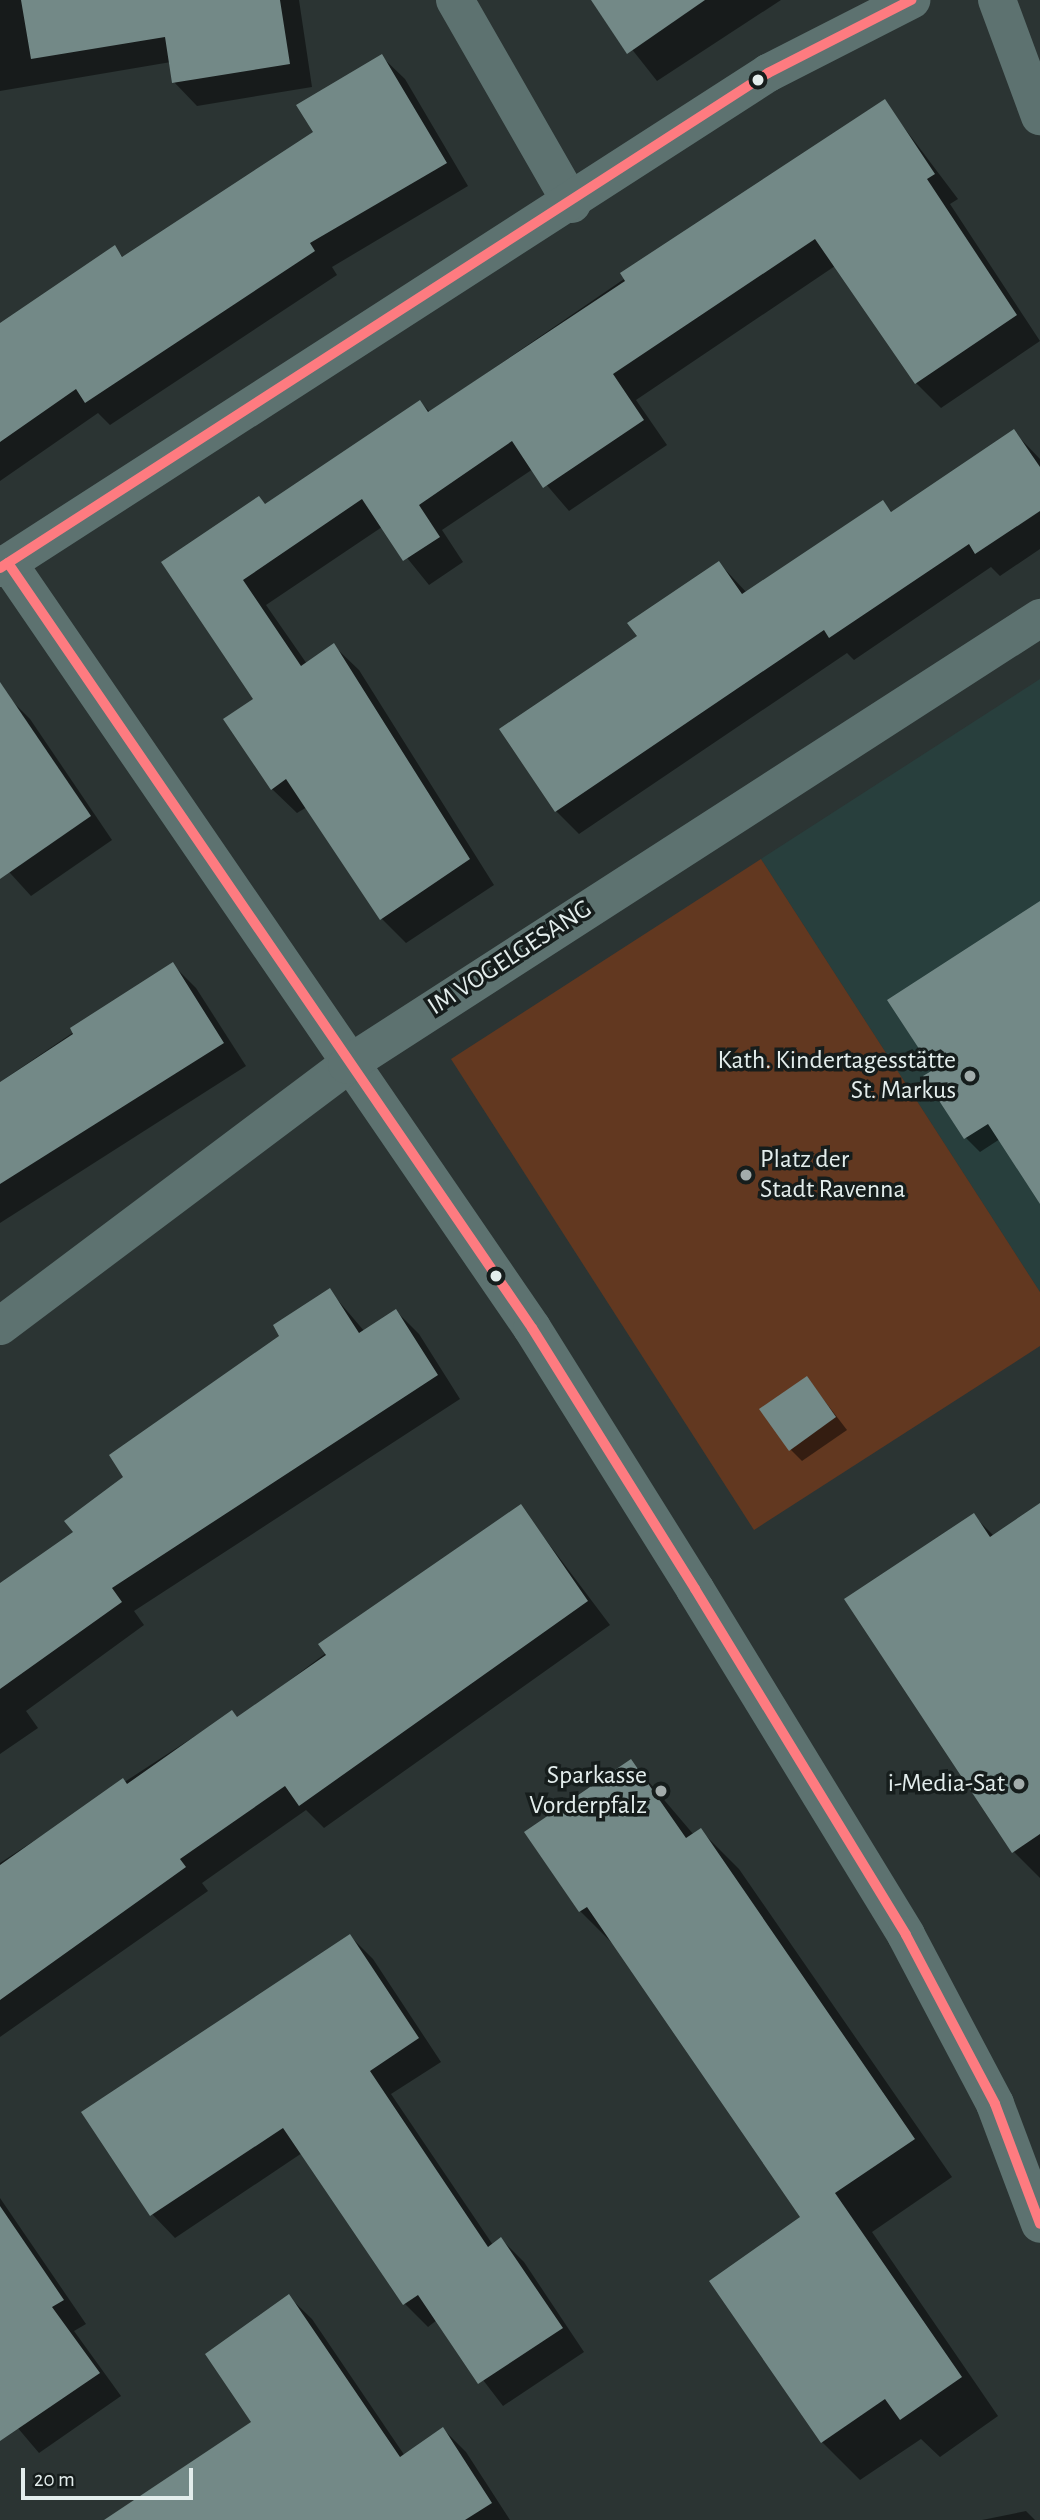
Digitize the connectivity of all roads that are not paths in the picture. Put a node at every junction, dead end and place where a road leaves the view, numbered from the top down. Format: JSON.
{"nodes":[{"id":1,"x":455,"y":0,"type":"edge"},
{"id":2,"x":911,"y":0,"type":"edge"},
{"id":3,"x":997,"y":0,"type":"edge"},
{"id":4,"x":1040,"y":117,"type":"edge"},
{"id":5,"x":572,"y":204,"type":"junction"},
{"id":6,"x":4,"y":566,"type":"edge"},
{"id":7,"x":1040,"y":618,"type":"edge"},
{"id":8,"x":347,"y":1065,"type":"junction"},
{"id":9,"x":0,"y":1326,"type":"edge"},
{"id":10,"x":1040,"y":2224,"type":"edge"}],
"edges":[{"from":1,"to":5,"type":"street"},
{"from":2,"to":5,"type":"street"},
{"from":3,"to":4,"type":"street"},
{"from":5,"to":6,"type":"street"},
{"from":6,"to":8,"type":"street"},
{"from":7,"to":8,"type":"street","name":"IM VOGELGESANG"},
{"from":8,"to":9,"type":"street","name":"IM VOGELGESANG"},
{"from":8,"to":10,"type":"street"}]}
